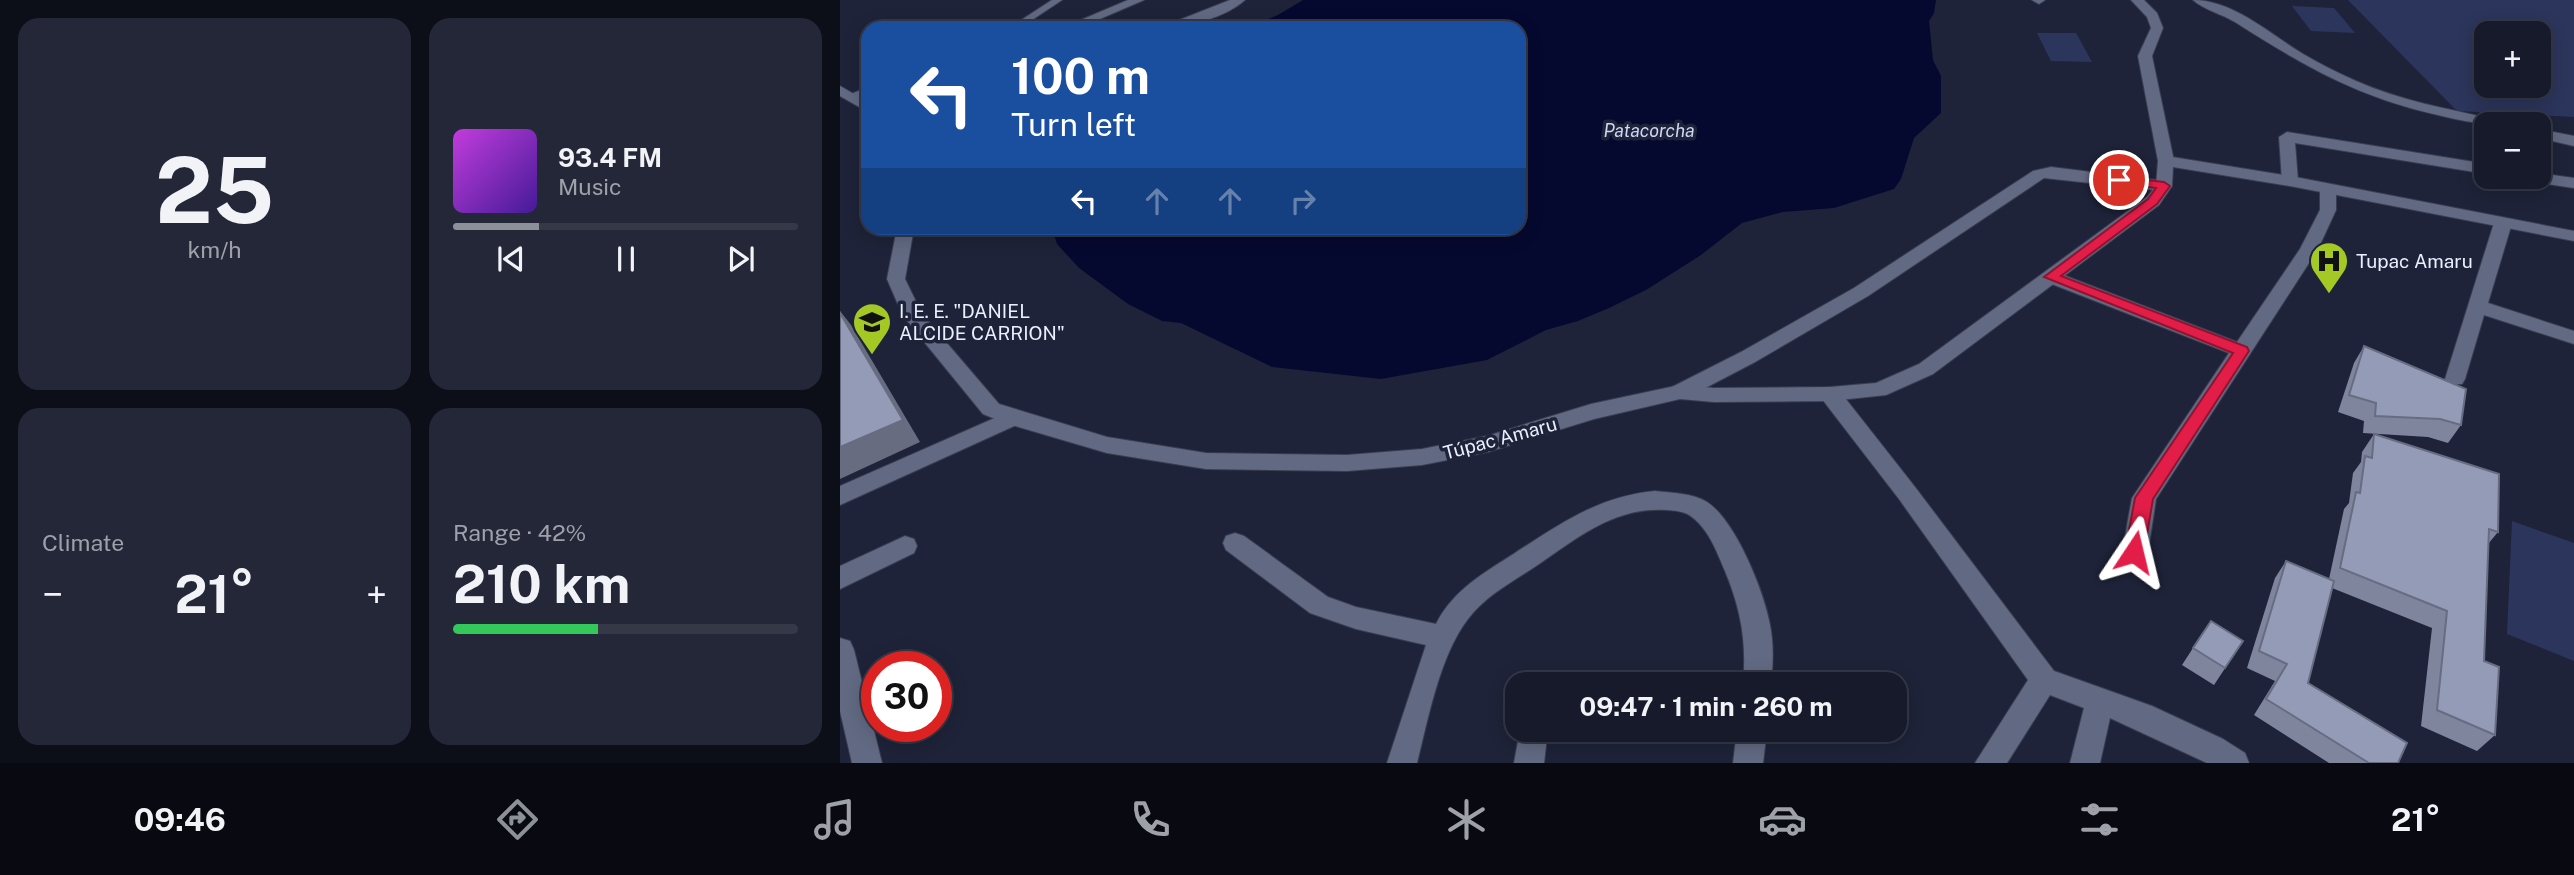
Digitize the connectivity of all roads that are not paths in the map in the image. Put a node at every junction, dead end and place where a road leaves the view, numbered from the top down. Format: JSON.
{"nodes":[{"id":1,"x":1058,"y":0,"type":"edge"},
{"id":2,"x":1138,"y":0,"type":"edge"},
{"id":3,"x":1239,"y":0,"type":"edge"},
{"id":4,"x":2137,"y":0,"type":"edge"},
{"id":5,"x":2199,"y":0,"type":"edge"},
{"id":6,"x":1025,"y":21,"type":"edge"},
{"id":7,"x":1086,"y":21,"type":"edge"},
{"id":8,"x":1187,"y":21,"type":"edge"},
{"id":9,"x":845,"y":93,"type":"edge"},
{"id":10,"x":861,"y":103,"type":"edge"},
{"id":11,"x":2474,"y":119,"type":"edge"},
{"id":12,"x":2551,"y":136,"type":"edge"},
{"id":13,"x":2574,"y":141,"type":"edge"},
{"id":14,"x":2166,"y":161,"type":"junction"},
{"id":15,"x":2474,"y":167,"type":"edge"},
{"id":16,"x":2551,"y":180,"type":"edge"},
{"id":17,"x":2290,"y":181,"type":"junction"},
{"id":18,"x":2574,"y":183,"type":"edge"},
{"id":19,"x":2164,"y":186,"type":"junction"},
{"id":20,"x":2328,"y":189,"type":"junction"},
{"id":21,"x":2503,"y":223,"type":"junction"},
{"id":22,"x":905,"y":235,"type":"edge"},
{"id":23,"x":2574,"y":236,"type":"edge"},
{"id":24,"x":2051,"y":277,"type":"junction"},
{"id":25,"x":2477,"y":306,"type":"junction"},
{"id":26,"x":2574,"y":338,"type":"edge"},
{"id":27,"x":2242,"y":351,"type":"junction"},
{"id":28,"x":2455,"y":379,"type":"dead end"},
{"id":29,"x":1680,"y":392,"type":"junction"},
{"id":30,"x":1830,"y":394,"type":"junction"},
{"id":31,"x":1013,"y":418,"type":"junction"},
{"id":32,"x":840,"y":496,"type":"edge"},
{"id":33,"x":1235,"y":543,"type":"dead end"},
{"id":34,"x":905,"y":546,"type":"dead end"},
{"id":35,"x":2134,"y":552,"type":"dead end"},
{"id":36,"x":840,"y":578,"type":"edge"},
{"id":37,"x":1444,"y":637,"type":"junction"},
{"id":38,"x":841,"y":658,"type":"edge"},
{"id":39,"x":1758,"y":672,"type":"edge"},
{"id":40,"x":2044,"y":680,"type":"junction"},
{"id":41,"x":2100,"y":700,"type":"junction"},
{"id":42,"x":1751,"y":742,"type":"edge"},
{"id":43,"x":867,"y":763,"type":"edge"},
{"id":44,"x":1402,"y":763,"type":"edge"},
{"id":45,"x":1748,"y":763,"type":"edge"},
{"id":46,"x":1990,"y":763,"type":"edge"},
{"id":47,"x":2085,"y":763,"type":"edge"},
{"id":48,"x":2234,"y":763,"type":"edge"}],
"edges":[{"from":1,"to":6,"type":"street"},
{"from":2,"to":7,"type":"street"},
{"from":3,"to":8,"type":"street"},
{"from":4,"to":14,"type":"street"},
{"from":5,"to":11,"type":"street"},
{"from":9,"to":10,"type":"street"},
{"from":12,"to":13,"type":"street"},
{"from":14,"to":17,"type":"street"},
{"from":14,"to":19,"type":"street"},
{"from":15,"to":17,"type":"street"},
{"from":16,"to":18,"type":"street"},
{"from":17,"to":20,"type":"street"},
{"from":19,"to":24,"type":"street"},
{"from":19,"to":29,"type":"street","name":"Túpac Amaru"},
{"from":20,"to":21,"type":"street"},
{"from":20,"to":27,"type":"street"},
{"from":21,"to":23,"type":"street"},
{"from":21,"to":25,"type":"street"},
{"from":22,"to":31,"type":"street","name":"Túpac Amaru"},
{"from":24,"to":27,"type":"street"},
{"from":24,"to":30,"type":"street"},
{"from":25,"to":26,"type":"street"},
{"from":25,"to":28,"type":"street"},
{"from":27,"to":35,"type":"street"},
{"from":29,"to":30,"type":"street"},
{"from":29,"to":31,"type":"street","name":"Túpac Amaru"},
{"from":30,"to":40,"type":"street"},
{"from":31,"to":32,"type":"street"},
{"from":33,"to":37,"type":"street"},
{"from":34,"to":36,"type":"street"},
{"from":37,"to":39,"type":"street"},
{"from":37,"to":44,"type":"street"},
{"from":38,"to":43,"type":"street"},
{"from":40,"to":41,"type":"street"},
{"from":40,"to":46,"type":"street"},
{"from":41,"to":47,"type":"street"},
{"from":41,"to":48,"type":"street"},
{"from":42,"to":45,"type":"street"}]}
